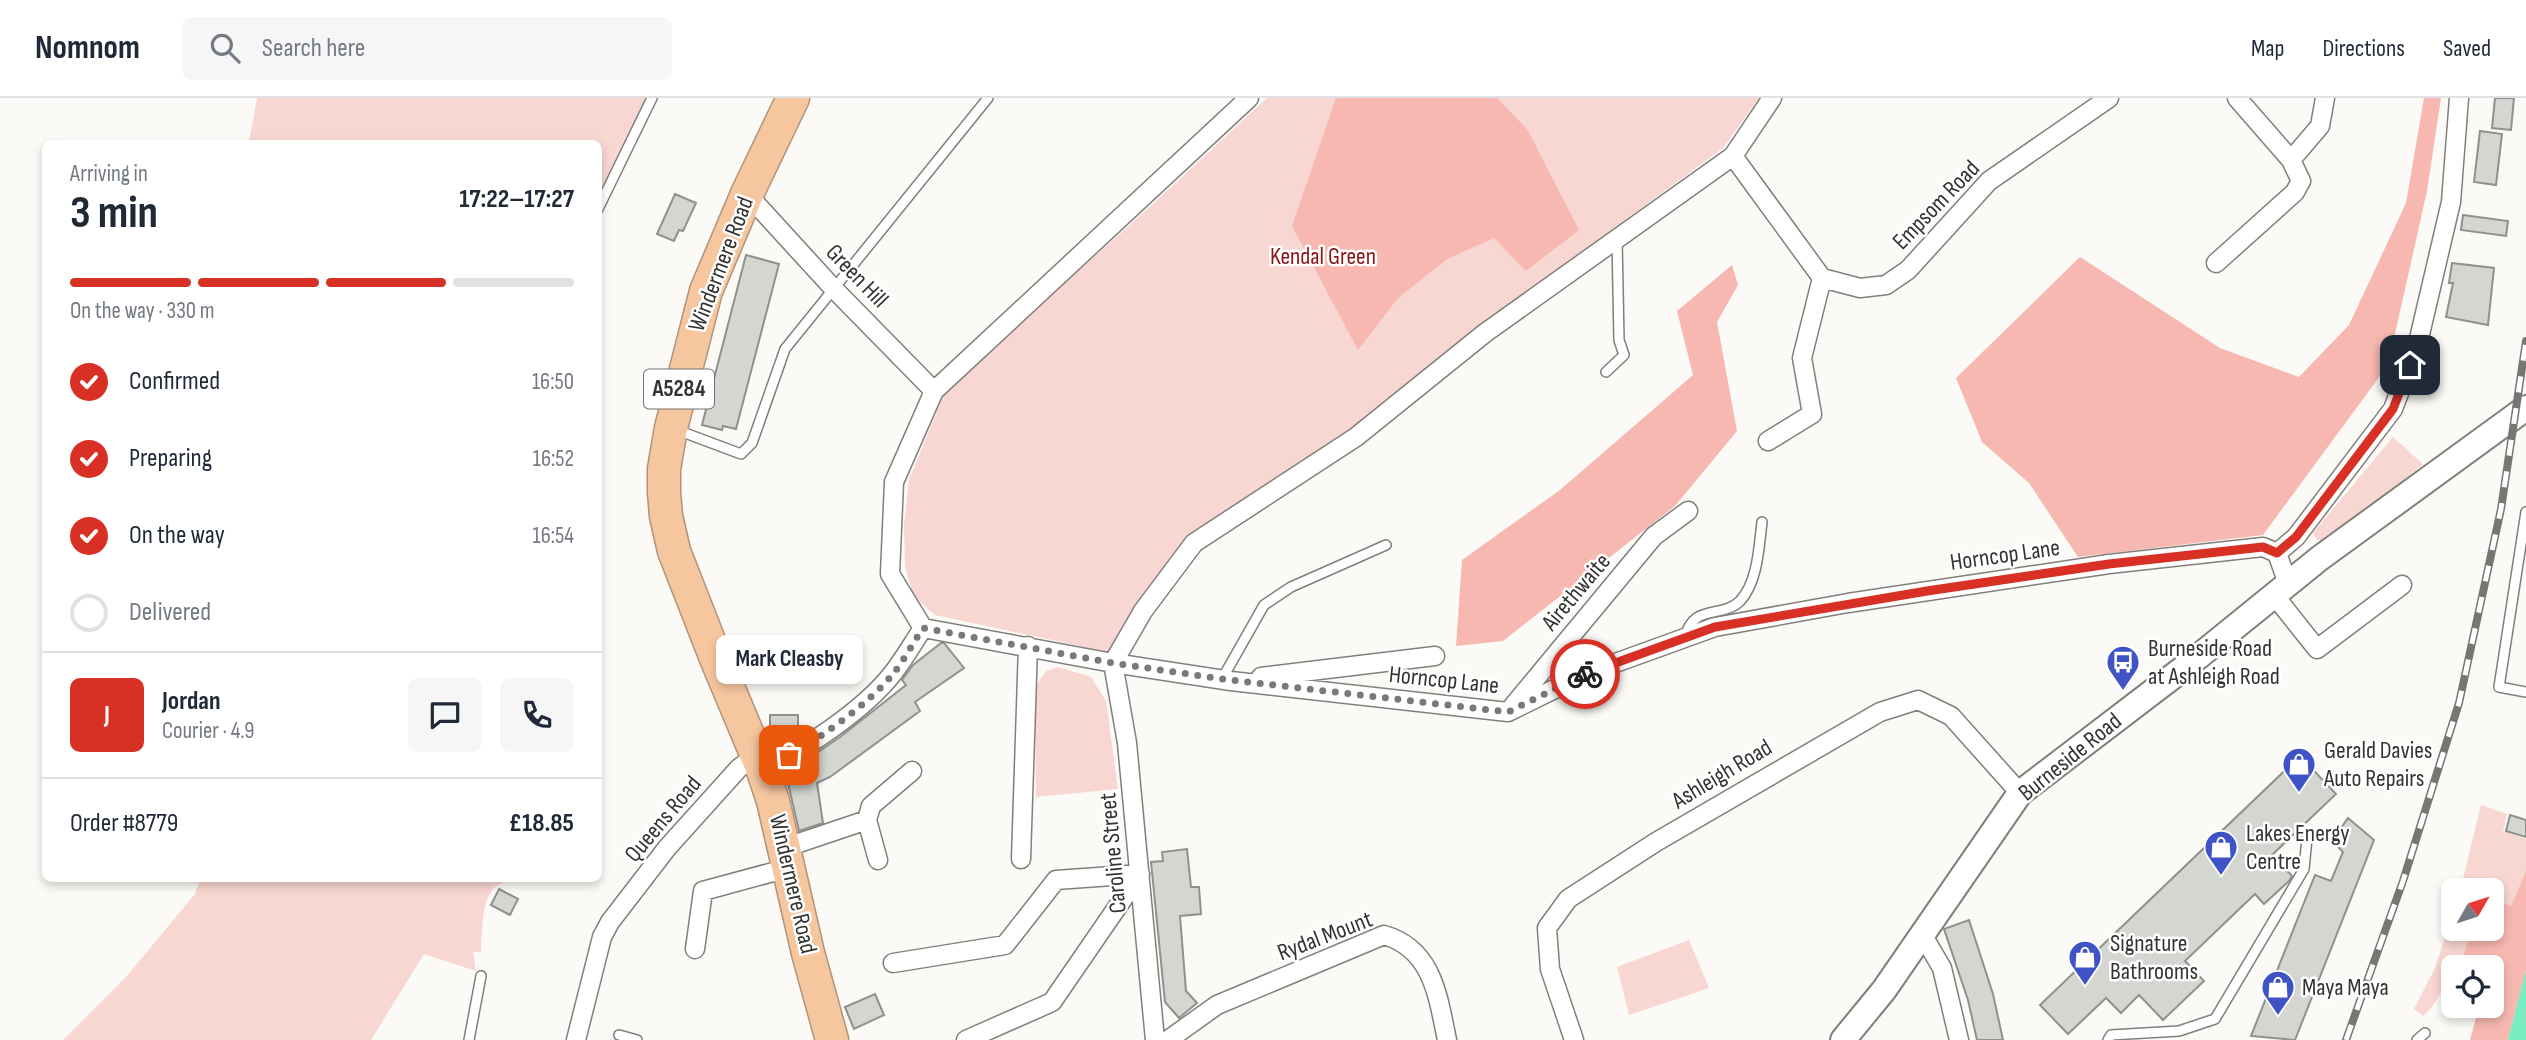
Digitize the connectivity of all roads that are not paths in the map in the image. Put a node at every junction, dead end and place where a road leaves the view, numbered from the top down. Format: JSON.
{"nodes":[{"id":1,"x":652,"y":98,"type":"edge"},
{"id":2,"x":793,"y":98,"type":"edge"},
{"id":3,"x":988,"y":98,"type":"edge"},
{"id":4,"x":1249,"y":98,"type":"edge"},
{"id":5,"x":1772,"y":98,"type":"edge"},
{"id":6,"x":2109,"y":98,"type":"edge"},
{"id":7,"x":2237,"y":98,"type":"edge"},
{"id":8,"x":2325,"y":98,"type":"edge"},
{"id":9,"x":2459,"y":98,"type":"edge"},
{"id":10,"x":1733,"y":156,"type":"junction"},
{"id":11,"x":2291,"y":160,"type":"junction"},
{"id":12,"x":747,"y":194,"type":"junction"},
{"id":13,"x":602,"y":201,"type":"edge"},
{"id":14,"x":1617,"y":239,"type":"junction"},
{"id":15,"x":2216,"y":263,"type":"dead end"},
{"id":16,"x":1822,"y":278,"type":"junction"},
{"id":17,"x":833,"y":288,"type":"junction"},
{"id":18,"x":1606,"y":373,"type":"dead end"},
{"id":19,"x":934,"y":391,"type":"junction"},
{"id":20,"x":2526,"y":408,"type":"edge"},
{"id":21,"x":671,"y":428,"type":"junction"},
{"id":22,"x":1768,"y":441,"type":"dead end"},
{"id":23,"x":1688,"y":511,"type":"dead end"},
{"id":24,"x":2526,"y":512,"type":"edge"},
{"id":25,"x":1762,"y":522,"type":"dead end"},
{"id":26,"x":2296,"y":537,"type":"junction"},
{"id":27,"x":1386,"y":545,"type":"dead end"},
{"id":28,"x":2277,"y":553,"type":"junction"},
{"id":29,"x":2320,"y":558,"type":"junction"},
{"id":30,"x":2402,"y":585,"type":"dead end"},
{"id":31,"x":2281,"y":589,"type":"junction"},
{"id":32,"x":923,"y":628,"type":"junction"},
{"id":33,"x":1685,"y":638,"type":"junction"},
{"id":34,"x":1028,"y":646,"type":"junction"},
{"id":35,"x":1434,"y":656,"type":"dead end"},
{"id":36,"x":1113,"y":663,"type":"junction"},
{"id":37,"x":1227,"y":680,"type":"junction"},
{"id":38,"x":2526,"y":692,"type":"edge"},
{"id":39,"x":1508,"y":712,"type":"junction"},
{"id":40,"x":759,"y":761,"type":"junction"},
{"id":41,"x":912,"y":771,"type":"dead end"},
{"id":42,"x":2020,"y":793,"type":"junction"},
{"id":43,"x":867,"y":820,"type":"junction"},
{"id":44,"x":2307,"y":838,"type":"dead end"},
{"id":45,"x":786,"y":858,"type":"junction"},
{"id":46,"x":1021,"y":859,"type":"dead end"},
{"id":47,"x":878,"y":860,"type":"dead end"},
{"id":48,"x":1140,"y":874,"type":"junction"},
{"id":49,"x":1922,"y":934,"type":"junction"},
{"id":50,"x":695,"y":949,"type":"dead end"},
{"id":51,"x":894,"y":963,"type":"dead end"},
{"id":52,"x":481,"y":976,"type":"dead end"},
{"id":53,"x":618,"y":1035,"type":"dead end"},
{"id":54,"x":469,"y":1040,"type":"edge"},
{"id":55,"x":576,"y":1040,"type":"edge"},
{"id":56,"x":637,"y":1040,"type":"edge"},
{"id":57,"x":832,"y":1040,"type":"edge"},
{"id":58,"x":966,"y":1040,"type":"edge"},
{"id":59,"x":1155,"y":1040,"type":"edge"},
{"id":60,"x":1168,"y":1040,"type":"edge"},
{"id":61,"x":1447,"y":1040,"type":"edge"},
{"id":62,"x":1574,"y":1040,"type":"edge"},
{"id":63,"x":1843,"y":1040,"type":"edge"},
{"id":64,"x":1959,"y":1040,"type":"edge"},
{"id":65,"x":2108,"y":1040,"type":"edge"}],
"edges":[{"from":1,"to":13,"type":"lane"},
{"from":2,"to":12,"type":"highway","name":"Windermere Road","number":"A5284"},
{"from":3,"to":17,"type":"lane"},
{"from":4,"to":19,"type":"street"},
{"from":5,"to":10,"type":"street"},
{"from":6,"to":16,"type":"street","name":"Empsom Road"},
{"from":7,"to":11,"type":"street"},
{"from":8,"to":11,"type":"street"},
{"from":9,"to":26,"type":"street"},
{"from":10,"to":14,"type":"street"},
{"from":10,"to":16,"type":"street"},
{"from":11,"to":15,"type":"street"},
{"from":12,"to":17,"type":"street","name":"Green Hill"},
{"from":12,"to":21,"type":"highway","name":"Windermere Road","number":"A5284"},
{"from":14,"to":18,"type":"lane"},
{"from":14,"to":36,"type":"street"},
{"from":16,"to":22,"type":"street"},
{"from":17,"to":19,"type":"street","name":"Green Hill"},
{"from":17,"to":21,"type":"lane"},
{"from":19,"to":32,"type":"street"},
{"from":20,"to":29,"type":"street","name":"Burneside Road"},
{"from":21,"to":40,"type":"highway","name":"Windermere Road","number":"A5284"},
{"from":23,"to":39,"type":"street","name":"Airethwaite"},
{"from":24,"to":38,"type":"lane"},
{"from":25,"to":33,"type":"lane"},
{"from":26,"to":28,"type":"street"},
{"from":26,"to":29,"type":"street"},
{"from":27,"to":37,"type":"lane"},
{"from":28,"to":31,"type":"street"},
{"from":28,"to":33,"type":"street","name":"Horncop Lane"},
{"from":29,"to":31,"type":"street","name":"Burneside Road"},
{"from":30,"to":31,"type":"street"},
{"from":31,"to":42,"type":"street","name":"Burneside Road"},
{"from":32,"to":34,"type":"street","name":"Horncop Lane"},
{"from":32,"to":40,"type":"street","name":"Queens Road"},
{"from":33,"to":39,"type":"street","name":"Horncop Lane"},
{"from":34,"to":36,"type":"street","name":"Horncop Lane"},
{"from":34,"to":46,"type":"street"},
{"from":35,"to":37,"type":"street"},
{"from":36,"to":37,"type":"street","name":"Horncop Lane"},
{"from":36,"to":48,"type":"street","name":"Caroline Street"},
{"from":37,"to":39,"type":"street","name":"Horncop Lane"},
{"from":40,"to":45,"type":"highway","name":"Windermere Road","number":"A5284"},
{"from":40,"to":55,"type":"street","name":"Queens Road"},
{"from":41,"to":43,"type":"street"},
{"from":42,"to":49,"type":"street","name":"Burneside Road"},
{"from":42,"to":62,"type":"street","name":"Ashleigh Road"},
{"from":43,"to":45,"type":"street"},
{"from":43,"to":47,"type":"street"},
{"from":44,"to":65,"type":"lane"},
{"from":45,"to":50,"type":"street"},
{"from":45,"to":57,"type":"highway","name":"Windermere Road","number":"A5284"},
{"from":48,"to":51,"type":"street"},
{"from":48,"to":58,"type":"street"},
{"from":48,"to":59,"type":"street","name":"Caroline Street"},
{"from":49,"to":63,"type":"street","name":"Burneside Road"},
{"from":49,"to":64,"type":"street"},
{"from":52,"to":54,"type":"lane"},
{"from":53,"to":56,"type":"lane"},
{"from":60,"to":61,"type":"street","name":"Rydal Mount"}]}
